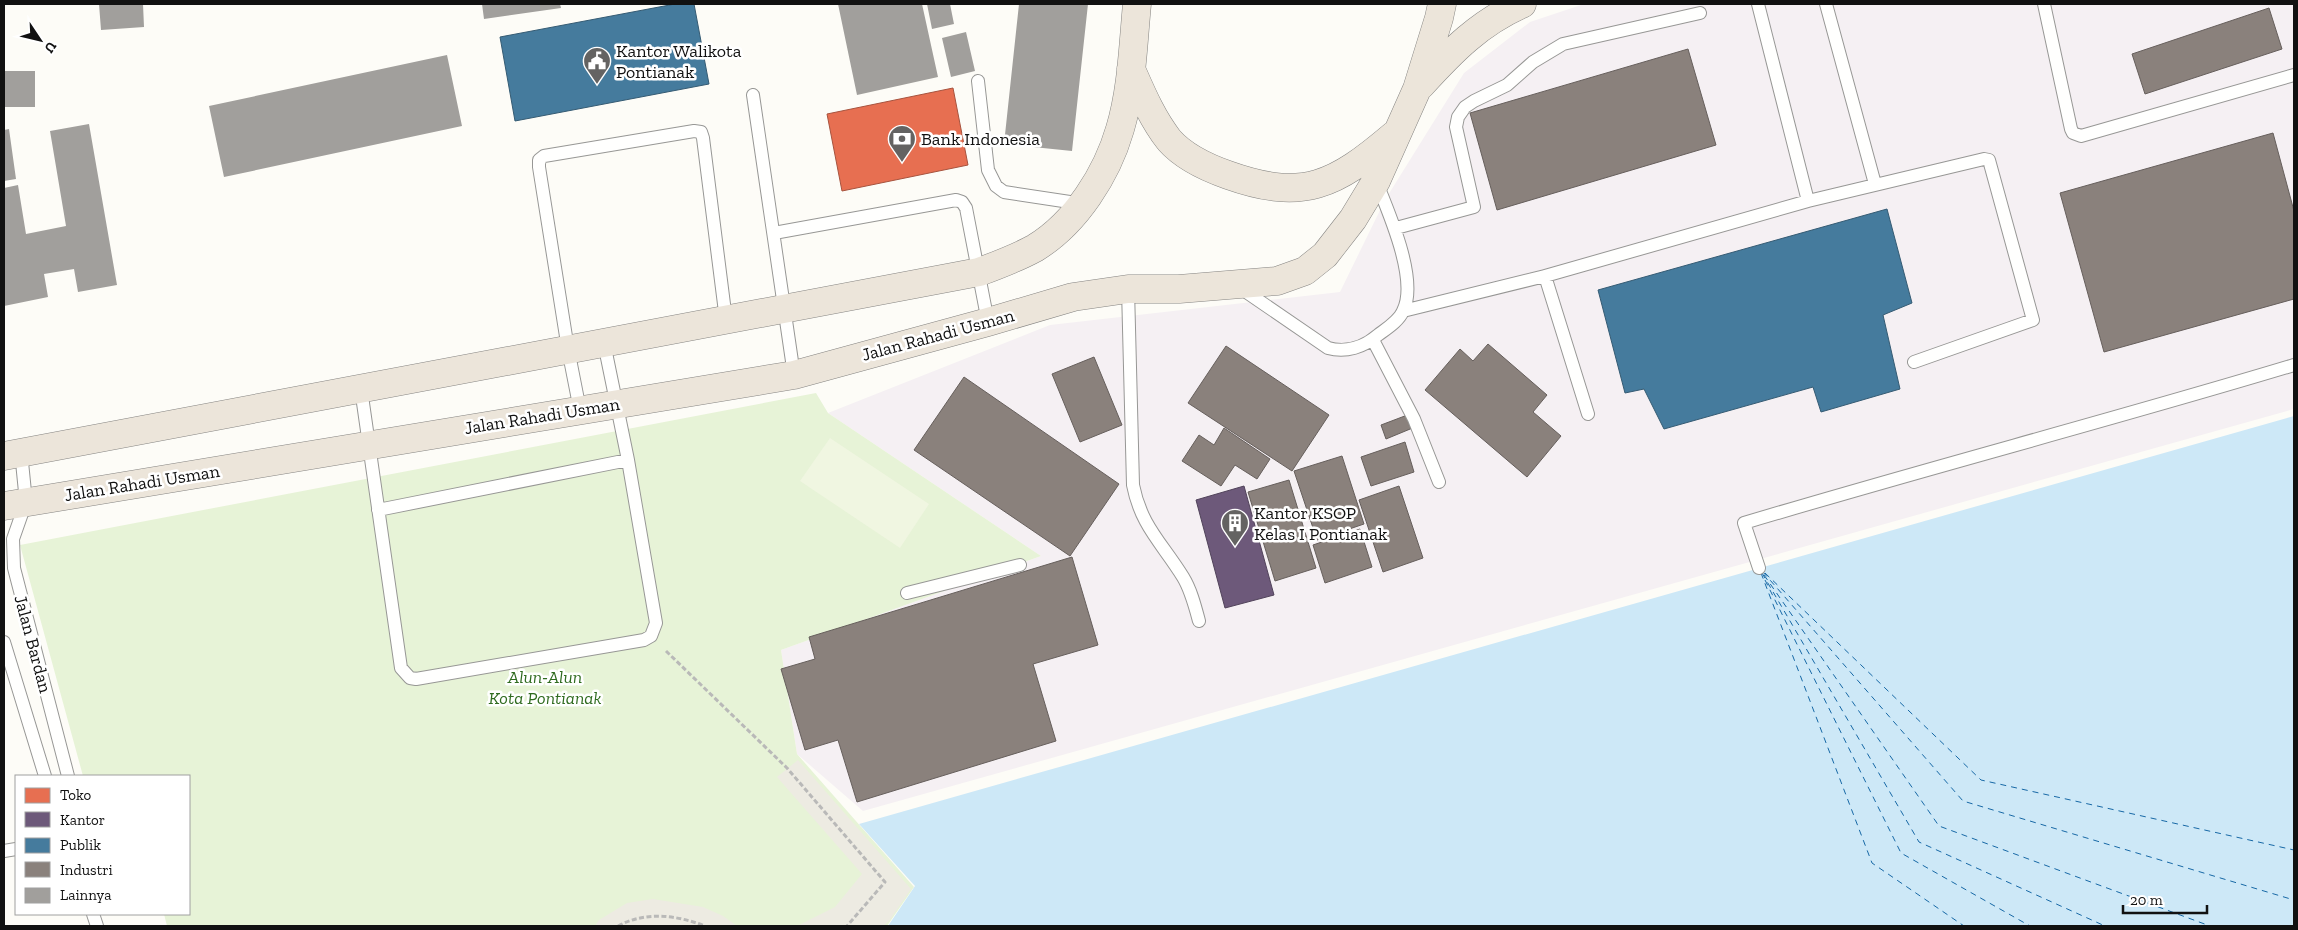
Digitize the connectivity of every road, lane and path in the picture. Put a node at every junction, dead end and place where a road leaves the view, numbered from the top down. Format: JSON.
{"nodes":[{"id":1,"x":1137,"y":4,"type":"edge"},
{"id":2,"x":1442,"y":4,"type":"edge"},
{"id":3,"x":1522,"y":4,"type":"edge"},
{"id":4,"x":1758,"y":4,"type":"edge"},
{"id":5,"x":1826,"y":4,"type":"edge"},
{"id":6,"x":2044,"y":4,"type":"edge"},
{"id":7,"x":1700,"y":13,"type":"dead end"},
{"id":8,"x":1131,"y":69,"type":"junction"},
{"id":9,"x":2294,"y":75,"type":"edge"},
{"id":10,"x":978,"y":81,"type":"dead end"},
{"id":11,"x":1416,"y":89,"type":"junction"},
{"id":12,"x":753,"y":95,"type":"dead end"},
{"id":13,"x":1399,"y":130,"type":"junction"},
{"id":14,"x":1376,"y":181,"type":"junction"},
{"id":15,"x":1875,"y":184,"type":"junction"},
{"id":16,"x":1808,"y":202,"type":"junction"},
{"id":17,"x":1083,"y":204,"type":"junction"},
{"id":18,"x":1396,"y":228,"type":"junction"},
{"id":19,"x":774,"y":234,"type":"junction"},
{"id":20,"x":979,"y":272,"type":"junction"},
{"id":21,"x":1545,"y":276,"type":"junction"},
{"id":22,"x":1234,"y":284,"type":"junction"},
{"id":23,"x":1128,"y":289,"type":"junction"},
{"id":24,"x":783,"y":309,"type":"junction"},
{"id":25,"x":1404,"y":311,"type":"junction"},
{"id":26,"x":726,"y":320,"type":"junction"},
{"id":27,"x":988,"y":322,"type":"junction"},
{"id":28,"x":1373,"y":340,"type":"junction"},
{"id":29,"x":604,"y":343,"type":"junction"},
{"id":30,"x":568,"y":350,"type":"junction"},
{"id":31,"x":1914,"y":362,"type":"dead end"},
{"id":32,"x":2294,"y":365,"type":"edge"},
{"id":33,"x":794,"y":375,"type":"junction"},
{"id":34,"x":361,"y":389,"type":"junction"},
{"id":35,"x":616,"y":404,"type":"junction"},
{"id":36,"x":580,"y":410,"type":"junction"},
{"id":37,"x":1588,"y":414,"type":"dead end"},
{"id":38,"x":368,"y":445,"type":"junction"},
{"id":39,"x":12,"y":454,"type":"edge"},
{"id":40,"x":628,"y":460,"type":"junction"},
{"id":41,"x":1439,"y":482,"type":"dead end"},
{"id":42,"x":15,"y":504,"type":"edge"},
{"id":43,"x":378,"y":510,"type":"junction"},
{"id":44,"x":1020,"y":565,"type":"dead end"},
{"id":45,"x":1759,"y":568,"type":"dead end"},
{"id":46,"x":907,"y":593,"type":"dead end"},
{"id":47,"x":1199,"y":621,"type":"dead end"},
{"id":48,"x":651,"y":636,"type":"junction"},
{"id":49,"x":4,"y":642,"type":"edge"},
{"id":50,"x":46,"y":775,"type":"edge"},
{"id":51,"x":68,"y":775,"type":"edge"},
{"id":52,"x":618,"y":926,"type":"edge"},
{"id":53,"x":705,"y":926,"type":"edge"},
{"id":54,"x":847,"y":926,"type":"edge"}],
"edges":[{"from":1,"to":8,"type":"highway"},
{"from":2,"to":11,"type":"highway","name":"Jalan Rahadi Usman"},
{"from":3,"to":11,"type":"highway"},
{"from":4,"to":16,"type":"lane"},
{"from":5,"to":15,"type":"lane"},
{"from":6,"to":9,"type":"lane"},
{"from":7,"to":18,"type":"lane"},
{"from":8,"to":13,"type":"highway"},
{"from":8,"to":17,"type":"highway"},
{"from":10,"to":17,"type":"lane"},
{"from":11,"to":13,"type":"highway","name":"Jalan Rahadi Usman"},
{"from":12,"to":19,"type":"lane"},
{"from":13,"to":14,"type":"highway","name":"Jalan Rahadi Usman"},
{"from":14,"to":18,"type":"lane"},
{"from":14,"to":22,"type":"highway","name":"Jalan Rahadi Usman"},
{"from":15,"to":16,"type":"lane"},
{"from":15,"to":31,"type":"lane"},
{"from":16,"to":21,"type":"lane"},
{"from":17,"to":20,"type":"highway"},
{"from":18,"to":25,"type":"lane"},
{"from":19,"to":20,"type":"lane"},
{"from":19,"to":24,"type":"lane"},
{"from":20,"to":24,"type":"highway"},
{"from":20,"to":27,"type":"lane"},
{"from":21,"to":25,"type":"lane"},
{"from":21,"to":37,"type":"lane"},
{"from":22,"to":23,"type":"highway","name":"Jalan Rahadi Usman"},
{"from":22,"to":28,"type":"lane"},
{"from":23,"to":27,"type":"highway","name":"Jalan Rahadi Usman"},
{"from":23,"to":47,"type":"lane"},
{"from":24,"to":26,"type":"highway"},
{"from":24,"to":33,"type":"lane"},
{"from":25,"to":28,"type":"lane"},
{"from":26,"to":29,"type":"highway"},
{"from":26,"to":30,"type":"lane"},
{"from":27,"to":33,"type":"highway","name":"Jalan Rahadi Usman"},
{"from":28,"to":41,"type":"lane"},
{"from":29,"to":30,"type":"highway"},
{"from":29,"to":35,"type":"lane"},
{"from":30,"to":34,"type":"highway"},
{"from":30,"to":36,"type":"lane"},
{"from":32,"to":45,"type":"lane"},
{"from":33,"to":35,"type":"highway","name":"Jalan Rahadi Usman"},
{"from":34,"to":38,"type":"lane"},
{"from":34,"to":39,"type":"highway"},
{"from":35,"to":36,"type":"highway","name":"Jalan Rahadi Usman"},
{"from":35,"to":40,"type":"lane"},
{"from":36,"to":38,"type":"highway","name":"Jalan Rahadi Usman"},
{"from":38,"to":42,"type":"highway","name":"Jalan Rahadi Usman"},
{"from":38,"to":43,"type":"lane"},
{"from":39,"to":42,"type":"lane","name":"Jalan Bardan"},
{"from":40,"to":43,"type":"lane"},
{"from":40,"to":48,"type":"lane"},
{"from":42,"to":51,"type":"lane","name":"Jalan Bardan"},
{"from":43,"to":48,"type":"lane"},
{"from":44,"to":46,"type":"lane"},
{"from":48,"to":54,"type":"path"},
{"from":49,"to":50,"type":"lane","name":"Jalan Bardan"},
{"from":52,"to":53,"type":"path"}]}
